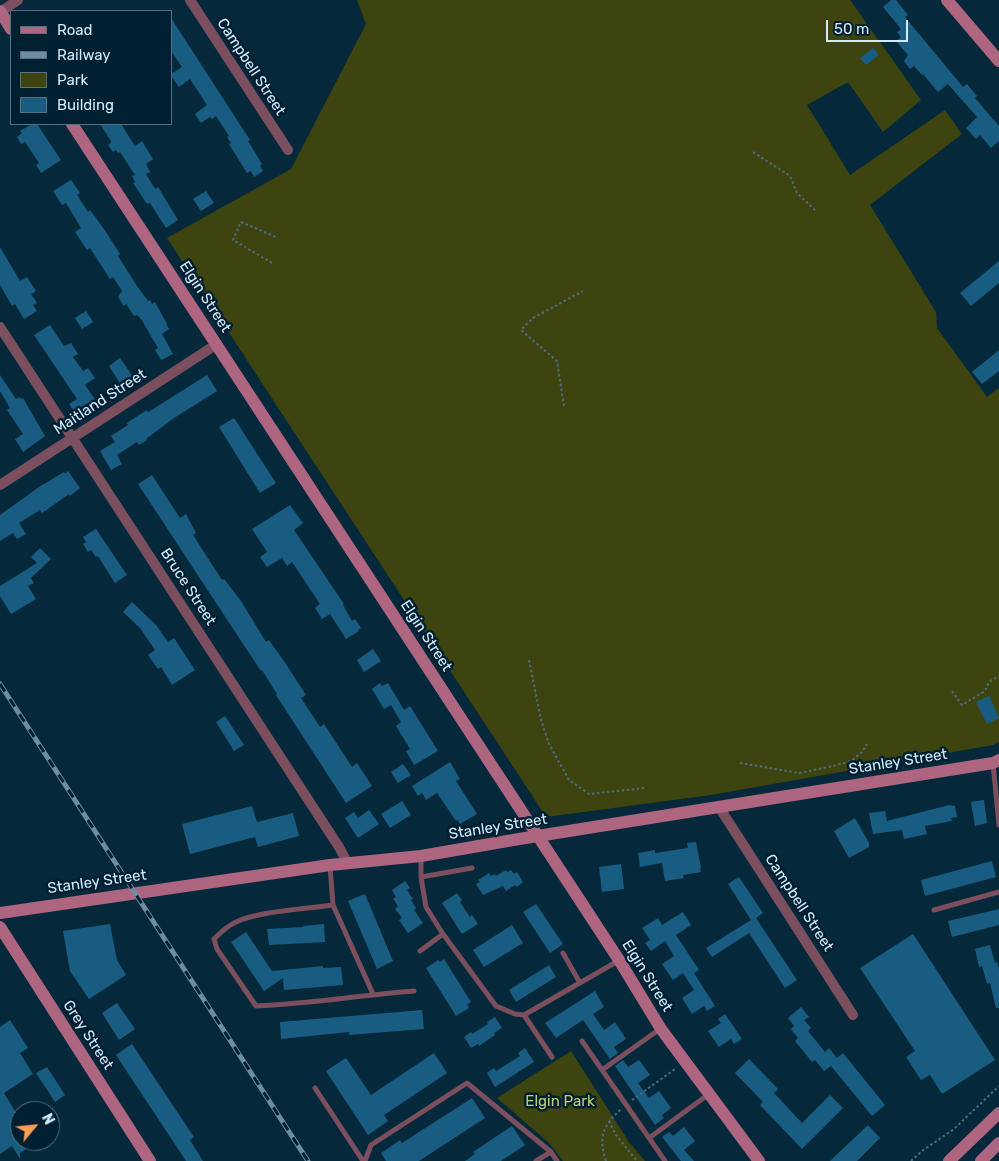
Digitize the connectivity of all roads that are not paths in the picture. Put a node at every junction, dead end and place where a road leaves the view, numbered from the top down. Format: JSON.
{"nodes":[{"id":1,"x":18,"y":0,"type":"edge"},
{"id":2,"x":190,"y":0,"type":"edge"},
{"id":3,"x":947,"y":0,"type":"edge"},
{"id":4,"x":0,"y":11,"type":"edge"},
{"id":5,"x":10,"y":27,"type":"edge"},
{"id":6,"x":999,"y":61,"type":"edge"},
{"id":7,"x":73,"y":125,"type":"edge"},
{"id":8,"x":288,"y":150,"type":"dead end"},
{"id":9,"x":0,"y":327,"type":"edge"},
{"id":10,"x":216,"y":344,"type":"junction"},
{"id":11,"x":73,"y":438,"type":"junction"},
{"id":12,"x":0,"y":485,"type":"edge"},
{"id":13,"x":996,"y":762,"type":"edge"},
{"id":14,"x":719,"y":807,"type":"junction"},
{"id":15,"x":999,"y":824,"type":"edge"},
{"id":16,"x":538,"y":836,"type":"junction"},
{"id":17,"x":422,"y":856,"type":"junction"},
{"id":18,"x":348,"y":864,"type":"junction"},
{"id":19,"x":330,"y":865,"type":"junction"},
{"id":20,"x":472,"y":868,"type":"dead end"},
{"id":21,"x":421,"y":878,"type":"junction"},
{"id":22,"x":999,"y":892,"type":"edge"},
{"id":23,"x":333,"y":905,"type":"junction"},
{"id":24,"x":934,"y":910,"type":"dead end"},
{"id":25,"x":0,"y":913,"type":"edge"},
{"id":26,"x":0,"y":927,"type":"edge"},
{"id":27,"x":443,"y":934,"type":"junction"},
{"id":28,"x":420,"y":951,"type":"dead end"},
{"id":29,"x":562,"y":953,"type":"dead end"},
{"id":30,"x":619,"y":960,"type":"junction"},
{"id":31,"x":580,"y":983,"type":"junction"},
{"id":32,"x":414,"y":991,"type":"dead end"},
{"id":33,"x":372,"y":994,"type":"junction"},
{"id":34,"x":524,"y":1015,"type":"junction"},
{"id":35,"x":854,"y":1015,"type":"dead end"},
{"id":36,"x":661,"y":1029,"type":"junction"},
{"id":37,"x":582,"y":1041,"type":"dead end"},
{"id":38,"x":552,"y":1056,"type":"dead end"},
{"id":39,"x":602,"y":1070,"type":"junction"},
{"id":40,"x":315,"y":1088,"type":"dead end"},
{"id":41,"x":709,"y":1094,"type":"junction"},
{"id":42,"x":999,"y":1113,"type":"edge"},
{"id":43,"x":648,"y":1138,"type":"junction"},
{"id":44,"x":999,"y":1144,"type":"edge"},
{"id":45,"x":551,"y":1152,"type":"junction"},
{"id":46,"x":150,"y":1161,"type":"edge"},
{"id":47,"x":364,"y":1161,"type":"edge"},
{"id":48,"x":536,"y":1161,"type":"edge"},
{"id":49,"x":557,"y":1161,"type":"edge"},
{"id":50,"x":665,"y":1161,"type":"edge"},
{"id":51,"x":760,"y":1161,"type":"edge"},
{"id":52,"x":949,"y":1161,"type":"edge"},
{"id":53,"x":980,"y":1161,"type":"edge"}],
"edges":[{"from":1,"to":4,"type":"street"},
{"from":2,"to":8,"type":"street","name":"Campbell Street"},
{"from":3,"to":6,"type":"main road"},
{"from":4,"to":5,"type":"main road"},
{"from":7,"to":10,"type":"main road","name":"Elgin Street"},
{"from":9,"to":11,"type":"street","name":"Bruce Street"},
{"from":10,"to":11,"type":"street","name":"Maitland Street"},
{"from":10,"to":16,"type":"main road","name":"Elgin Street"},
{"from":11,"to":12,"type":"street","name":"Maitland Street"},
{"from":11,"to":18,"type":"street","name":"Bruce Street"},
{"from":13,"to":14,"type":"main road","name":"Stanley Street"},
{"from":13,"to":15,"type":"lane"},
{"from":14,"to":16,"type":"main road","name":"Stanley Street"},
{"from":14,"to":35,"type":"street","name":"Campbell Street"},
{"from":16,"to":17,"type":"main road","name":"Stanley Street"},
{"from":16,"to":30,"type":"main road","name":"Elgin Street"},
{"from":17,"to":18,"type":"main road","name":"Stanley Street"},
{"from":17,"to":21,"type":"lane"},
{"from":18,"to":19,"type":"main road","name":"Stanley Street"},
{"from":19,"to":23,"type":"lane"},
{"from":19,"to":25,"type":"main road","name":"Stanley Street"},
{"from":20,"to":21,"type":"lane"},
{"from":21,"to":27,"type":"lane"},
{"from":22,"to":24,"type":"lane"},
{"from":23,"to":33,"type":"lane"},
{"from":23,"to":33,"type":"lane"},
{"from":26,"to":46,"type":"main road","name":"Grey Street"},
{"from":27,"to":28,"type":"lane"},
{"from":27,"to":34,"type":"lane"},
{"from":29,"to":31,"type":"lane"},
{"from":30,"to":31,"type":"lane"},
{"from":30,"to":36,"type":"main road","name":"Elgin Street"},
{"from":31,"to":34,"type":"lane"},
{"from":32,"to":33,"type":"lane"},
{"from":34,"to":38,"type":"lane"},
{"from":36,"to":39,"type":"lane"},
{"from":36,"to":41,"type":"main road","name":"Elgin Street"},
{"from":37,"to":39,"type":"lane"},
{"from":39,"to":43,"type":"lane"},
{"from":40,"to":47,"type":"lane"},
{"from":41,"to":43,"type":"lane"},
{"from":41,"to":51,"type":"main road","name":"Elgin Street"},
{"from":42,"to":52,"type":"main road"},
{"from":43,"to":50,"type":"lane"},
{"from":44,"to":53,"type":"main road"},
{"from":45,"to":47,"type":"lane"},
{"from":45,"to":48,"type":"lane"},
{"from":45,"to":49,"type":"lane"}]}
